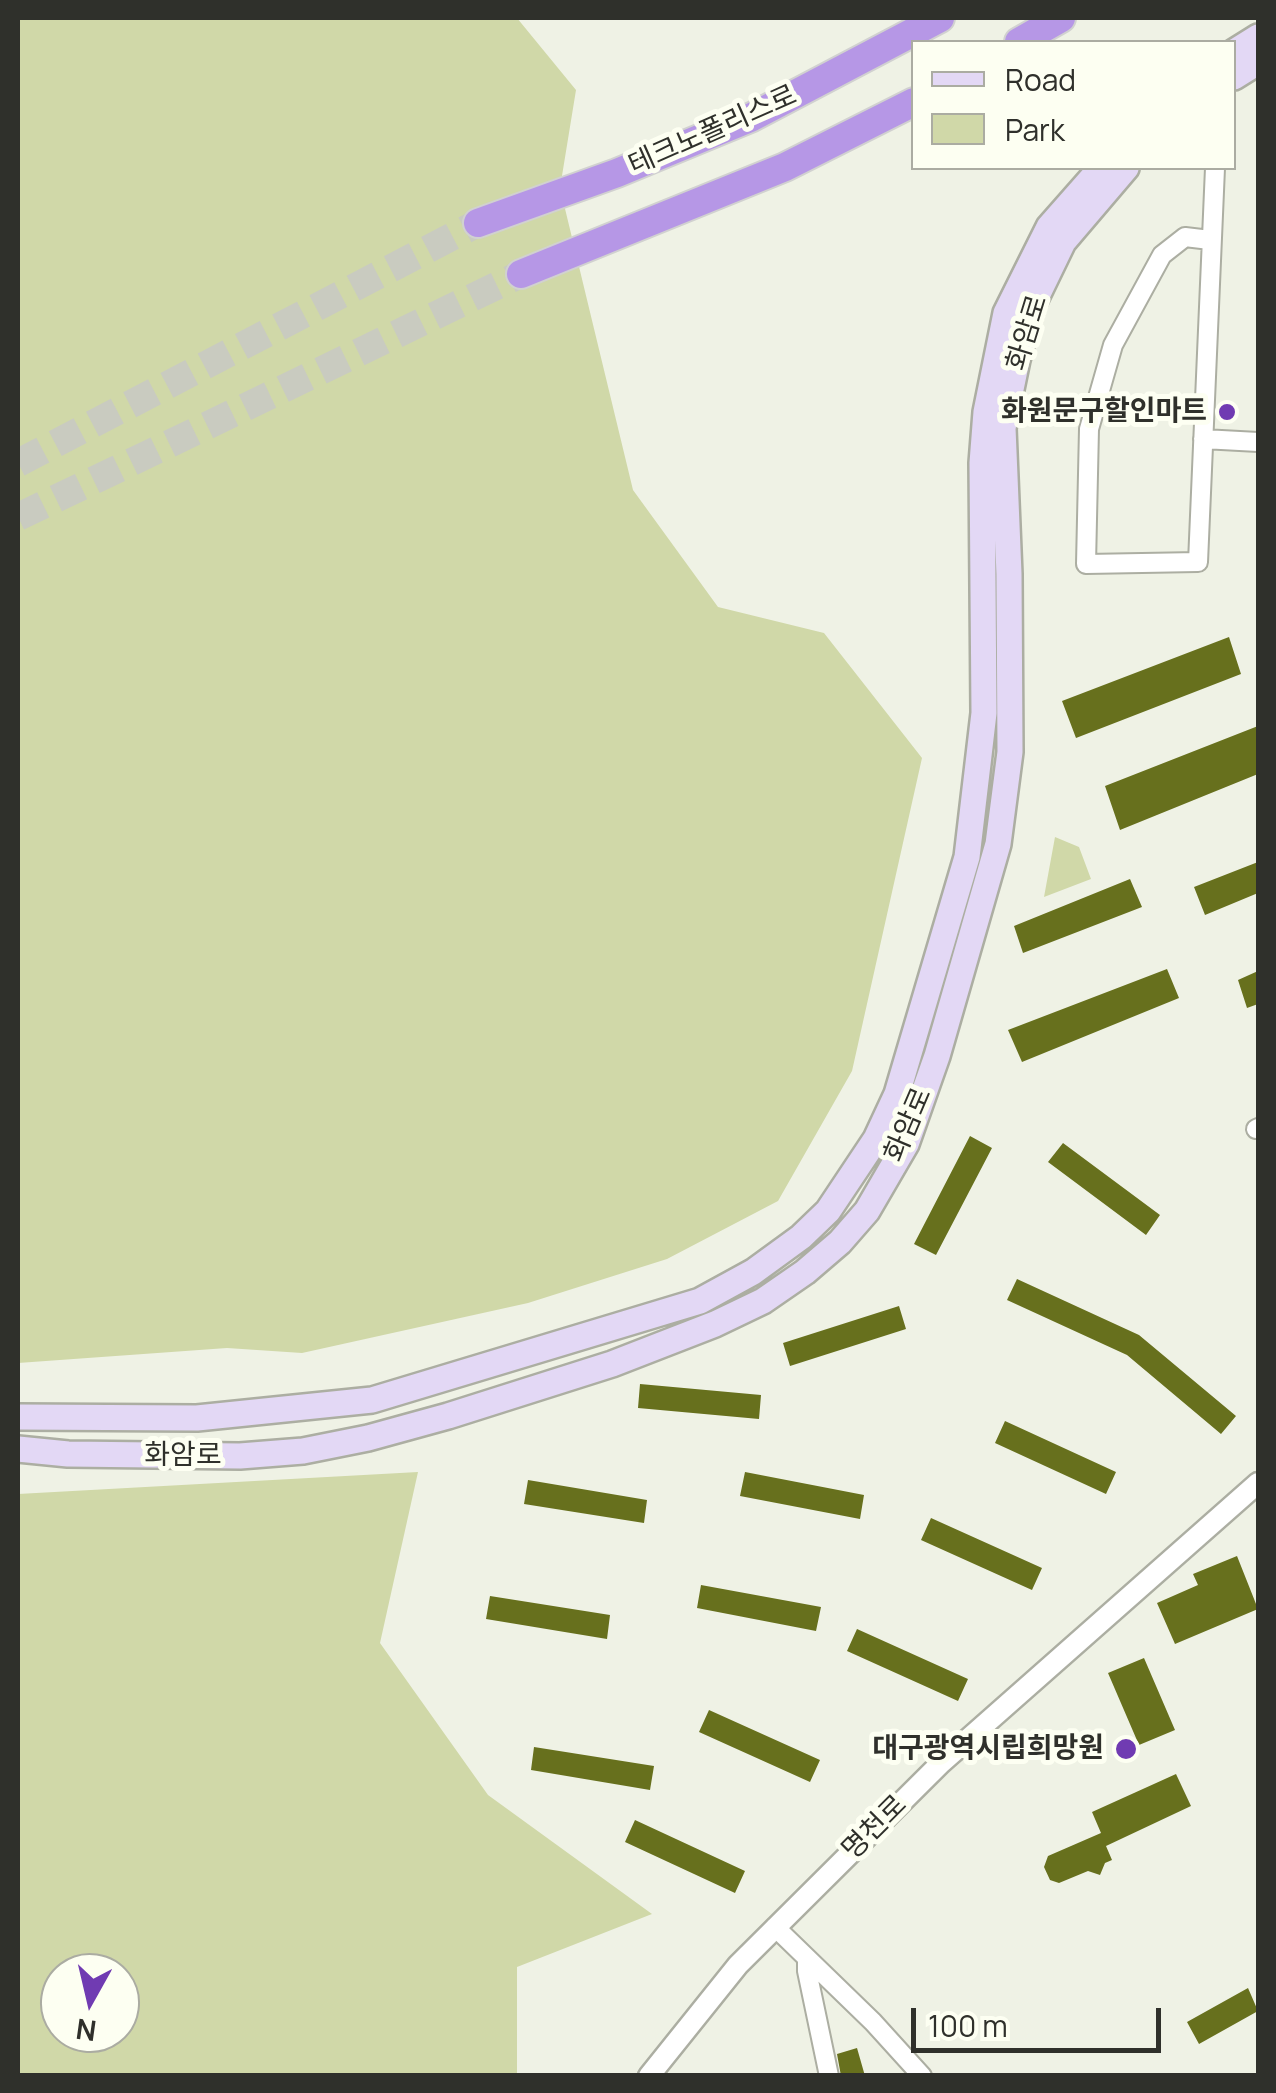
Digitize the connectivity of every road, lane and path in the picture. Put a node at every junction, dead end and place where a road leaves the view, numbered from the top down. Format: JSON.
{"nodes":[{"id":1,"x":940,"y":18,"type":"edge"},
{"id":2,"x":1061,"y":18,"type":"edge"},
{"id":3,"x":1258,"y":37,"type":"edge"},
{"id":4,"x":1023,"y":40,"type":"edge"},
{"id":5,"x":1236,"y":51,"type":"edge"},
{"id":6,"x":1258,"y":62,"type":"edge"},
{"id":7,"x":1236,"y":77,"type":"edge"},
{"id":8,"x":911,"y":104,"type":"edge"},
{"id":9,"x":1099,"y":170,"type":"edge"},
{"id":10,"x":1124,"y":170,"type":"edge"},
{"id":11,"x":1215,"y":170,"type":"edge"},
{"id":12,"x":478,"y":223,"type":"tunnel mouth"},
{"id":13,"x":1210,"y":240,"type":"junction"},
{"id":14,"x":522,"y":274,"type":"tunnel mouth"},
{"id":15,"x":1202,"y":439,"type":"junction"},
{"id":16,"x":1258,"y":442,"type":"edge"},
{"id":17,"x":18,"y":1418,"type":"edge"},
{"id":18,"x":18,"y":1449,"type":"edge"},
{"id":19,"x":1258,"y":1484,"type":"edge"},
{"id":20,"x":775,"y":1927,"type":"junction"},
{"id":21,"x":807,"y":1959,"type":"junction"},
{"id":22,"x":649,"y":2076,"type":"edge"},
{"id":23,"x":829,"y":2076,"type":"edge"},
{"id":24,"x":922,"y":2076,"type":"edge"}],
"edges":[{"from":1,"to":12,"type":"highway","name":"테크노폴리스로"},
{"from":2,"to":4,"type":"highway"},
{"from":3,"to":5,"type":"main road"},
{"from":6,"to":7,"type":"main road"},
{"from":8,"to":14,"type":"highway","name":"테크노폴리스로"},
{"from":9,"to":17,"type":"main road","name":"화암로"},
{"from":10,"to":18,"type":"main road","name":"화암로"},
{"from":11,"to":13,"type":"street"},
{"from":13,"to":15,"type":"street"},
{"from":13,"to":15,"type":"street"},
{"from":15,"to":16,"type":"street"},
{"from":19,"to":20,"type":"street","name":"명천로"},
{"from":20,"to":21,"type":"street"},
{"from":20,"to":22,"type":"street","name":"명천로"},
{"from":21,"to":23,"type":"street"},
{"from":21,"to":24,"type":"street"}]}
